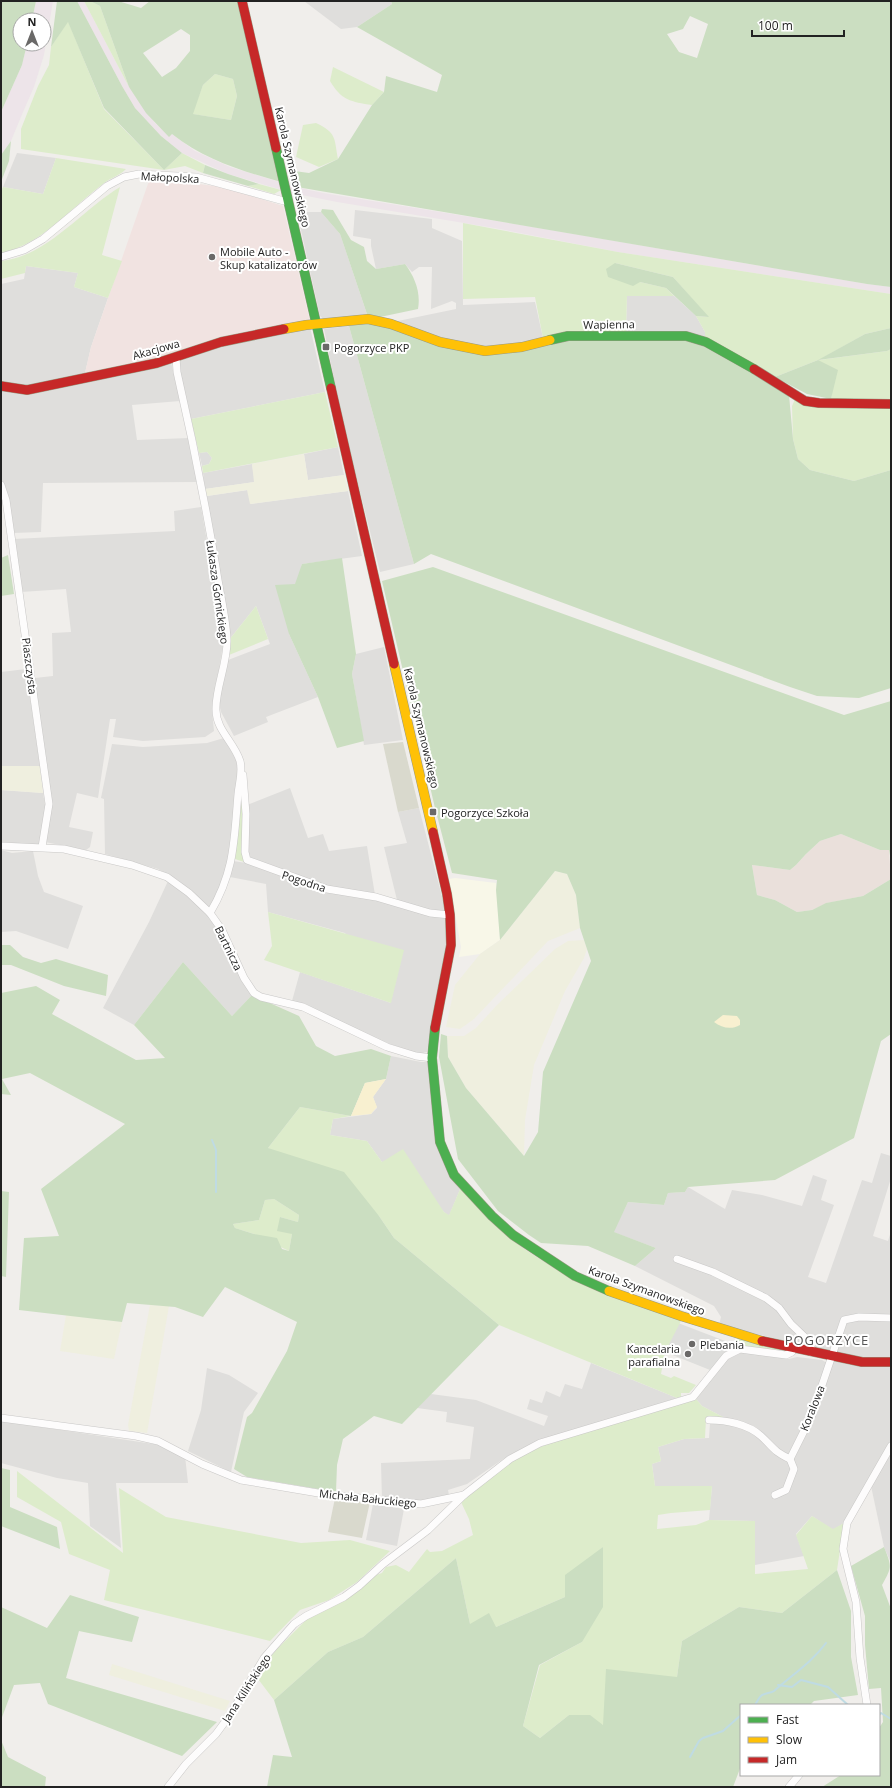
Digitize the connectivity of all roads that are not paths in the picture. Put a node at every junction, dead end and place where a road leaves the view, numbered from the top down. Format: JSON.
{"nodes":[{"id":1,"x":242,"y":1,"type":"edge"},
{"id":2,"x":288,"y":200,"type":"junction"},
{"id":3,"x":1,"y":257,"type":"edge"},
{"id":4,"x":317,"y":325,"type":"junction"},
{"id":5,"x":176,"y":357,"type":"junction"},
{"id":6,"x":1,"y":386,"type":"edge"},
{"id":7,"x":891,"y":404,"type":"edge"},
{"id":8,"x":1,"y":485,"type":"edge"},
{"id":9,"x":242,"y":771,"type":"junction"},
{"id":10,"x":1,"y":846,"type":"edge"},
{"id":11,"x":42,"y":847,"type":"junction"},
{"id":12,"x":210,"y":913,"type":"junction"},
{"id":13,"x":450,"y":915,"type":"junction"},
{"id":14,"x":432,"y":1058,"type":"junction"},
{"id":15,"x":677,"y":1259,"type":"dead end"},
{"id":16,"x":891,"y":1318,"type":"edge"},
{"id":17,"x":792,"y":1348,"type":"junction"},
{"id":18,"x":811,"y":1352,"type":"junction"},
{"id":19,"x":831,"y":1356,"type":"junction"},
{"id":20,"x":891,"y":1362,"type":"edge"},
{"id":21,"x":1,"y":1418,"type":"edge"},
{"id":22,"x":709,"y":1420,"type":"dead end"},
{"id":23,"x":891,"y":1446,"type":"edge"},
{"id":24,"x":790,"y":1459,"type":"junction"},
{"id":25,"x":464,"y":1495,"type":"junction"},
{"id":26,"x":775,"y":1495,"type":"dead end"},
{"id":27,"x":867,"y":1704,"type":"edge"},
{"id":28,"x":798,"y":1776,"type":"edge"},
{"id":29,"x":168,"y":1787,"type":"edge"},
{"id":30,"x":788,"y":1787,"type":"edge"}],
"edges":[{"from":1,"to":2,"type":"street","name":"Karola Szymanowskiego"},
{"from":2,"to":3,"type":"street","name":"Małopolska"},
{"from":2,"to":4,"type":"street","name":"Karola Szymanowskiego"},
{"from":4,"to":5,"type":"street","name":"Akacjowa"},
{"from":4,"to":7,"type":"street","name":"Wapienna"},
{"from":4,"to":13,"type":"street","name":"Karola Szymanowskiego"},
{"from":5,"to":6,"type":"street","name":"Akacjowa"},
{"from":5,"to":9,"type":"street","name":"Łukasza Górnickiego"},
{"from":8,"to":11,"type":"street","name":"Piaszczysta"},
{"from":9,"to":12,"type":"street","name":"Łukasza Górnickiego"},
{"from":9,"to":13,"type":"street","name":"Pogodna"},
{"from":10,"to":11,"type":"street","name":"Bartnicza"},
{"from":11,"to":12,"type":"street","name":"Bartnicza"},
{"from":12,"to":14,"type":"street","name":"Bartnicza"},
{"from":13,"to":14,"type":"street","name":"Karola Szymanowskiego"},
{"from":14,"to":17,"type":"street","name":"Karola Szymanowskiego"},
{"from":15,"to":18,"type":"street"},
{"from":16,"to":19,"type":"street","name":"Koralowa"},
{"from":17,"to":18,"type":"street","name":"Karola Szymanowskiego"},
{"from":17,"to":25,"type":"street","name":"Michała Bałuckiego"},
{"from":18,"to":19,"type":"street","name":"Karola Szymanowskiego"},
{"from":19,"to":20,"type":"street","name":"Karola Szymanowskiego"},
{"from":19,"to":24,"type":"street","name":"Koralowa"},
{"from":21,"to":25,"type":"street","name":"Michała Bałuckiego"},
{"from":22,"to":24,"type":"street"},
{"from":23,"to":27,"type":"street"},
{"from":24,"to":26,"type":"street","name":"Koralowa"},
{"from":25,"to":29,"type":"street","name":"Jana Kilińskiego"},
{"from":28,"to":30,"type":"street"}]}
